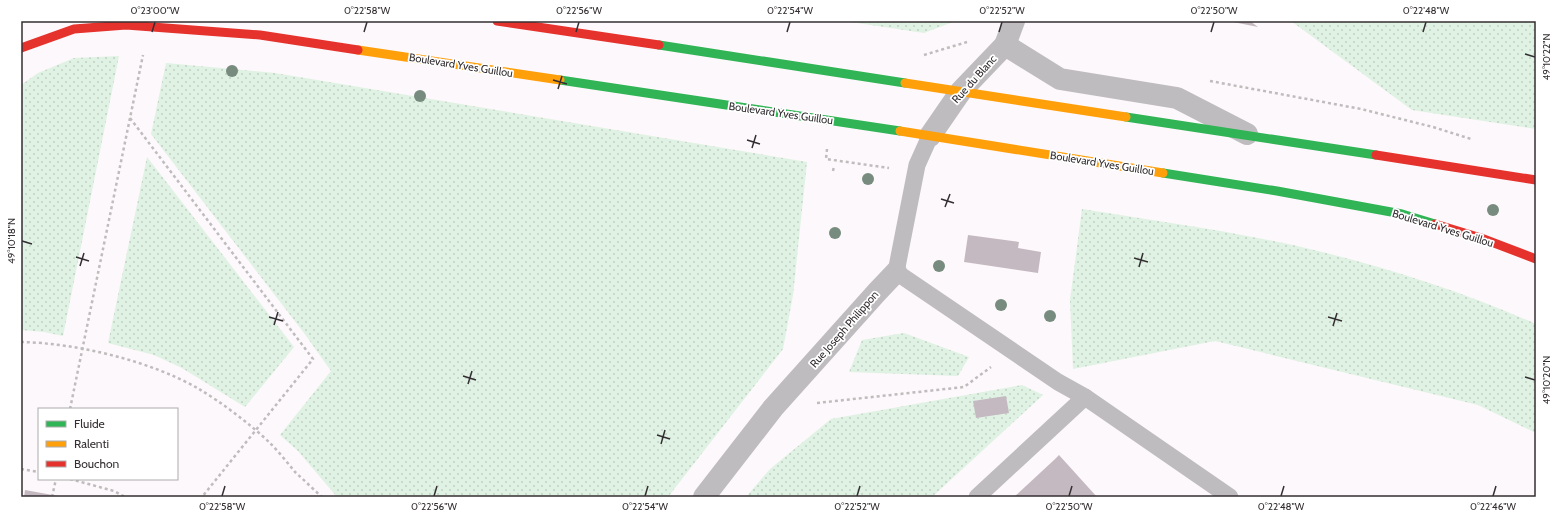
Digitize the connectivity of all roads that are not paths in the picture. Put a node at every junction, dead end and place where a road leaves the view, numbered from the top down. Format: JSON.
{"nodes":[{"id":1,"x":497,"y":21,"type":"edge"},
{"id":2,"x":1014,"y":21,"type":"edge"},
{"id":3,"x":1005,"y":45,"type":"junction"},
{"id":4,"x":21,"y":48,"type":"edge"},
{"id":5,"x":961,"y":91,"type":"junction"},
{"id":6,"x":1248,"y":134,"type":"junction"},
{"id":7,"x":930,"y":136,"type":"junction"},
{"id":8,"x":1536,"y":180,"type":"edge"},
{"id":9,"x":1536,"y":259,"type":"edge"},
{"id":10,"x":896,"y":272,"type":"junction"},
{"id":11,"x":1085,"y":397,"type":"junction"},
{"id":12,"x":704,"y":497,"type":"edge"},
{"id":13,"x":977,"y":497,"type":"edge"},
{"id":14,"x":1230,"y":497,"type":"edge"}],
"edges":[{"from":1,"to":5,"type":"main road"},
{"from":2,"to":3,"type":"street","name":"Rue du Blanc"},
{"from":3,"to":5,"type":"street","name":"Rue du Blanc"},
{"from":3,"to":6,"type":"street"},
{"from":4,"to":7,"type":"main road","name":"Boulevard Yves Guillou"},
{"from":5,"to":6,"type":"main road"},
{"from":5,"to":7,"type":"street","name":"Rue du Blanc"},
{"from":6,"to":8,"type":"main road"},
{"from":7,"to":9,"type":"main road","name":"Boulevard Yves Guillou"},
{"from":7,"to":10,"type":"lane"},
{"from":10,"to":11,"type":"lane"},
{"from":10,"to":12,"type":"street","name":"Rue Joseph Philippon"},
{"from":11,"to":13,"type":"lane"},
{"from":11,"to":14,"type":"lane"}]}
